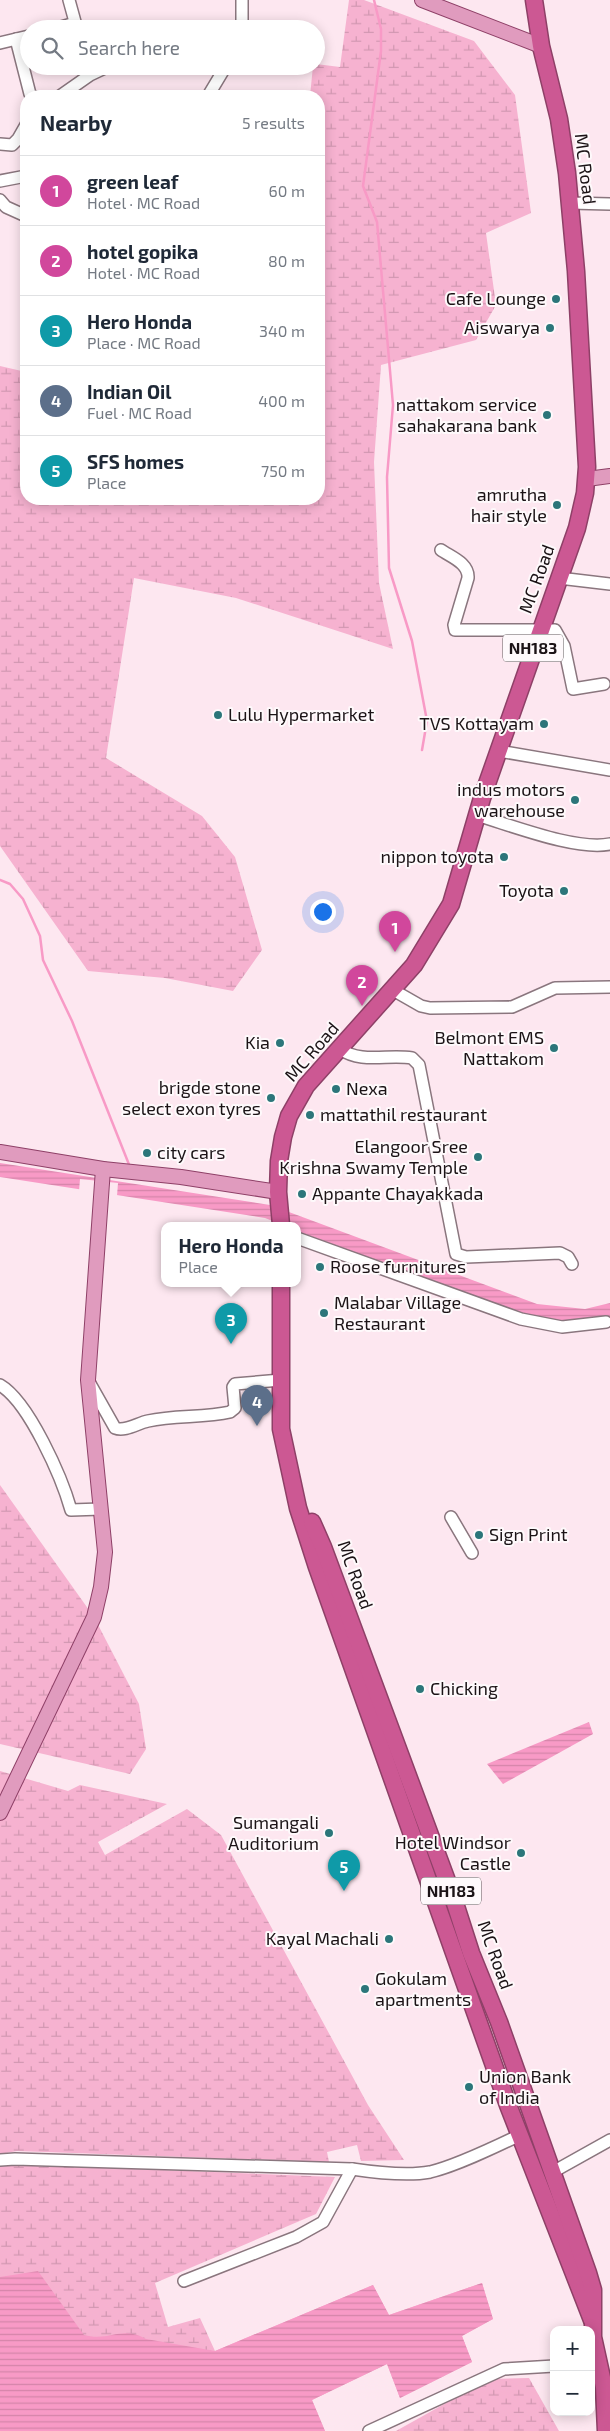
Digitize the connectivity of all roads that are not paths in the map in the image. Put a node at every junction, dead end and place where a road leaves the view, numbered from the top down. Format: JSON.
{"nodes":[{"id":1,"x":69,"y":0,"type":"edge"},
{"id":2,"x":242,"y":0,"type":"edge"},
{"id":3,"x":422,"y":0,"type":"edge"},
{"id":4,"x":534,"y":0,"type":"edge"},
{"id":5,"x":74,"y":20,"type":"edge"},
{"id":6,"x":242,"y":20,"type":"edge"},
{"id":7,"x":20,"y":38,"type":"edge"},
{"id":8,"x":16,"y":39,"type":"junction"},
{"id":9,"x":0,"y":43,"type":"edge"},
{"id":10,"x":541,"y":46,"type":"junction"},
{"id":11,"x":20,"y":55,"type":"edge"},
{"id":12,"x":25,"y":75,"type":"edge"},
{"id":13,"x":84,"y":75,"type":"edge"},
{"id":14,"x":221,"y":75,"type":"edge"},
{"id":15,"x":29,"y":90,"type":"edge"},
{"id":16,"x":67,"y":90,"type":"edge"},
{"id":17,"x":212,"y":90,"type":"edge"},
{"id":18,"x":20,"y":136,"type":"edge"},
{"id":19,"x":0,"y":144,"type":"edge"},
{"id":20,"x":20,"y":177,"type":"edge"},
{"id":21,"x":0,"y":181,"type":"edge"},
{"id":22,"x":0,"y":200,"type":"edge"},
{"id":23,"x":570,"y":203,"type":"junction"},
{"id":24,"x":610,"y":204,"type":"edge"},
{"id":25,"x":20,"y":213,"type":"edge"},
{"id":26,"x":610,"y":476,"type":"edge"},
{"id":27,"x":587,"y":479,"type":"junction"},
{"id":28,"x":441,"y":550,"type":"dead end"},
{"id":29,"x":559,"y":578,"type":"junction"},
{"id":30,"x":610,"y":584,"type":"edge"},
{"id":31,"x":539,"y":631,"type":"junction"},
{"id":32,"x":604,"y":684,"type":"dead end"},
{"id":33,"x":498,"y":751,"type":"junction"},
{"id":34,"x":610,"y":770,"type":"edge"},
{"id":35,"x":476,"y":815,"type":"junction"},
{"id":36,"x":610,"y":844,"type":"edge"},
{"id":37,"x":610,"y":988,"type":"edge"},
{"id":38,"x":393,"y":990,"type":"junction"},
{"id":39,"x":340,"y":1049,"type":"junction"},
{"id":40,"x":0,"y":1152,"type":"edge"},
{"id":41,"x":102,"y":1169,"type":"junction"},
{"id":42,"x":278,"y":1192,"type":"junction"},
{"id":43,"x":281,"y":1221,"type":"edge"},
{"id":44,"x":301,"y":1239,"type":"edge"},
{"id":45,"x":572,"y":1264,"type":"dead end"},
{"id":46,"x":281,"y":1287,"type":"edge"},
{"id":47,"x":606,"y":1322,"type":"dead end"},
{"id":48,"x":88,"y":1380,"type":"junction"},
{"id":49,"x":281,"y":1380,"type":"junction"},
{"id":50,"x":0,"y":1385,"type":"edge"},
{"id":51,"x":288,"y":1467,"type":"junction"},
{"id":52,"x":101,"y":1509,"type":"junction"},
{"id":53,"x":451,"y":1517,"type":"dead end"},
{"id":54,"x":472,"y":1553,"type":"dead end"},
{"id":55,"x":0,"y":1813,"type":"edge"},
{"id":56,"x":453,"y":1897,"type":"junction"},
{"id":57,"x":436,"y":1904,"type":"junction"},
{"id":58,"x":520,"y":2135,"type":"junction"},
{"id":59,"x":610,"y":2140,"type":"edge"},
{"id":60,"x":0,"y":2160,"type":"edge"},
{"id":61,"x":352,"y":2169,"type":"junction"},
{"id":62,"x":551,"y":2173,"type":"junction"},
{"id":63,"x":184,"y":2281,"type":"dead end"},
{"id":64,"x":592,"y":2320,"type":"junction"},
{"id":65,"x":592,"y":2326,"type":"edge"},
{"id":66,"x":595,"y":2363,"type":"edge"},
{"id":67,"x":550,"y":2366,"type":"edge"},
{"id":68,"x":607,"y":2402,"type":"edge"},
{"id":69,"x":369,"y":2431,"type":"edge"},
{"id":70,"x":606,"y":2431,"type":"edge"}],
"edges":[{"from":1,"to":5,"type":"street"},
{"from":2,"to":6,"type":"street"},
{"from":3,"to":10,"type":"main road"},
{"from":4,"to":10,"type":"highway","name":"MC Road","number":"NH183"},
{"from":7,"to":8,"type":"street"},
{"from":8,"to":9,"type":"street"},
{"from":8,"to":11,"type":"street"},
{"from":10,"to":23,"type":"highway","name":"MC Road","number":"NH183"},
{"from":12,"to":15,"type":"street"},
{"from":13,"to":16,"type":"street"},
{"from":14,"to":17,"type":"street"},
{"from":18,"to":19,"type":"street"},
{"from":20,"to":21,"type":"street"},
{"from":22,"to":25,"type":"street"},
{"from":23,"to":24,"type":"street"},
{"from":23,"to":27,"type":"highway","name":"MC Road","number":"NH183"},
{"from":26,"to":27,"type":"main road"},
{"from":27,"to":29,"type":"highway","name":"MC Road","number":"NH183"},
{"from":28,"to":31,"type":"street"},
{"from":29,"to":30,"type":"street"},
{"from":29,"to":31,"type":"highway","name":"MC Road","number":"NH183"},
{"from":31,"to":32,"type":"street"},
{"from":31,"to":33,"type":"highway","name":"MC Road","number":"NH183"},
{"from":33,"to":34,"type":"street"},
{"from":33,"to":35,"type":"highway","name":"MC Road","number":"NH183"},
{"from":35,"to":36,"type":"street"},
{"from":35,"to":38,"type":"highway","name":"MC Road","number":"NH183"},
{"from":37,"to":38,"type":"street"},
{"from":38,"to":39,"type":"highway","name":"MC Road","number":"NH183"},
{"from":39,"to":42,"type":"highway","name":"MC Road","number":"NH183"},
{"from":39,"to":45,"type":"street"},
{"from":40,"to":41,"type":"main road"},
{"from":41,"to":42,"type":"main road"},
{"from":41,"to":48,"type":"main road"},
{"from":42,"to":43,"type":"highway","name":"MC Road","number":"NH183"},
{"from":44,"to":47,"type":"street"},
{"from":46,"to":49,"type":"highway","name":"MC Road","number":"NH183"},
{"from":48,"to":49,"type":"street"},
{"from":48,"to":52,"type":"main road"},
{"from":49,"to":51,"type":"highway","name":"MC Road","number":"NH183"},
{"from":50,"to":52,"type":"street"},
{"from":51,"to":56,"type":"highway","name":"MC Road","number":"NH183"},
{"from":51,"to":57,"type":"highway","name":"MC Road","number":"NH183"},
{"from":52,"to":55,"type":"main road"},
{"from":53,"to":54,"type":"street"},
{"from":56,"to":57,"type":"highway"},
{"from":56,"to":62,"type":"highway","name":"MC Road","number":"NH183"},
{"from":57,"to":58,"type":"highway","name":"MC Road","number":"NH183"},
{"from":58,"to":61,"type":"street"},
{"from":58,"to":64,"type":"highway","name":"MC Road","number":"NH183"},
{"from":59,"to":62,"type":"street"},
{"from":60,"to":61,"type":"street"},
{"from":61,"to":63,"type":"street"},
{"from":62,"to":64,"type":"highway","name":"MC Road","number":"NH183"},
{"from":64,"to":65,"type":"highway","name":"MC Road","number":"NH183"},
{"from":66,"to":68,"type":"highway","name":"MC Road","number":"NH183"},
{"from":67,"to":69,"type":"street"},
{"from":68,"to":70,"type":"highway","name":"MC Road","number":"NH183"}]}
